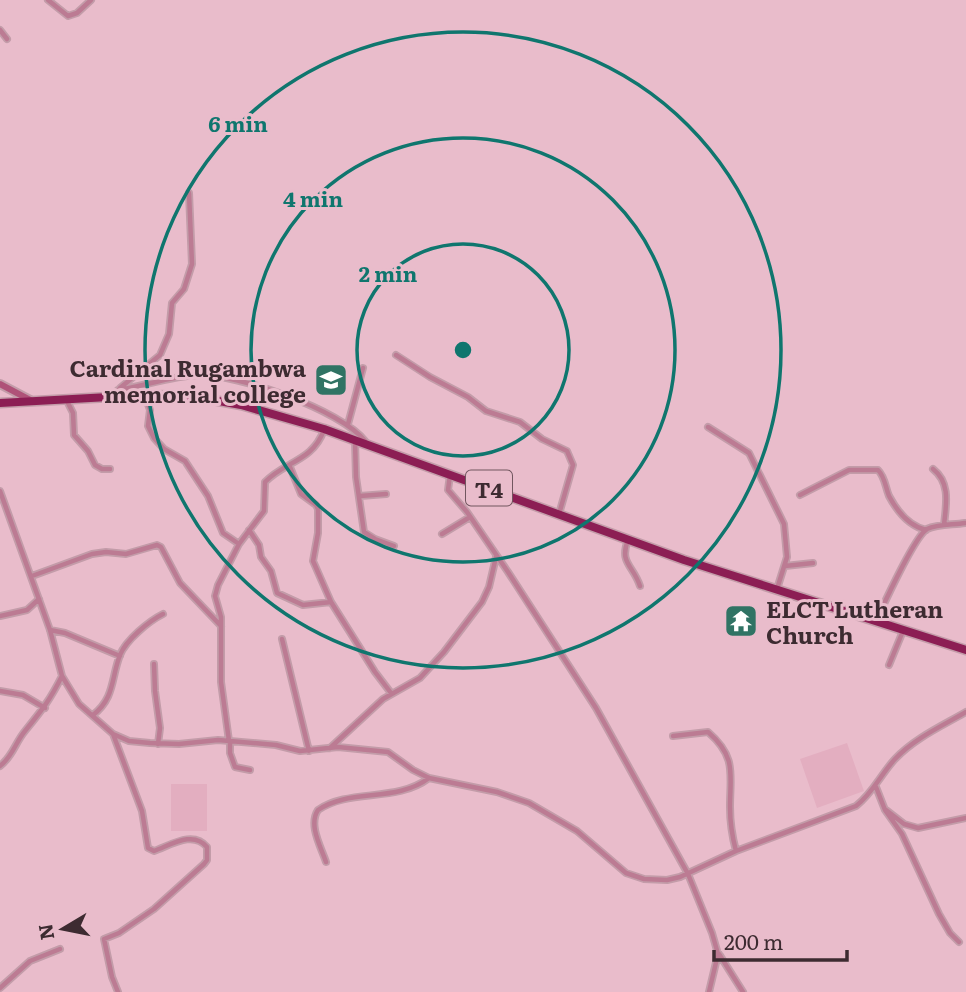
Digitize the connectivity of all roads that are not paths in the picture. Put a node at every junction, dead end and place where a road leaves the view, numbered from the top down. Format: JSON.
{"nodes":[{"id":1,"x":48,"y":0,"type":"edge"},
{"id":2,"x":91,"y":0,"type":"edge"},
{"id":3,"x":0,"y":30,"type":"edge"},
{"id":4,"x":7,"y":39,"type":"dead end"},
{"id":5,"x":190,"y":192,"type":"dead end"},
{"id":6,"x":396,"y":355,"type":"dead end"},
{"id":7,"x":363,"y":368,"type":"dead end"},
{"id":8,"x":0,"y":384,"type":"edge"},
{"id":9,"x":116,"y":393,"type":"junction"},
{"id":10,"x":145,"y":395,"type":"junction"},
{"id":11,"x":66,"y":400,"type":"junction"},
{"id":12,"x":33,"y":402,"type":"junction"},
{"id":13,"x":0,"y":403,"type":"edge"},
{"id":14,"x":348,"y":425,"type":"junction"},
{"id":15,"x":708,"y":426,"type":"dead end"},
{"id":16,"x":324,"y":429,"type":"junction"},
{"id":17,"x":355,"y":440,"type":"junction"},
{"id":18,"x":368,"y":445,"type":"junction"},
{"id":19,"x":290,"y":467,"type":"junction"},
{"id":20,"x":110,"y":469,"type":"dead end"},
{"id":21,"x":933,"y":469,"type":"dead end"},
{"id":22,"x":450,"y":474,"type":"junction"},
{"id":23,"x":0,"y":491,"type":"edge"},
{"id":24,"x":386,"y":494,"type":"dead end"},
{"id":25,"x":800,"y":495,"type":"dead end"},
{"id":26,"x":360,"y":496,"type":"junction"},
{"id":27,"x":559,"y":514,"type":"junction"},
{"id":28,"x":470,"y":517,"type":"junction"},
{"id":29,"x":965,"y":523,"type":"edge"},
{"id":30,"x":944,"y":525,"type":"junction"},
{"id":31,"x":249,"y":530,"type":"junction"},
{"id":32,"x":926,"y":530,"type":"junction"},
{"id":33,"x":442,"y":534,"type":"dead end"},
{"id":34,"x":628,"y":539,"type":"junction"},
{"id":35,"x":239,"y":544,"type":"junction"},
{"id":36,"x":394,"y":546,"type":"dead end"},
{"id":37,"x":496,"y":557,"type":"junction"},
{"id":38,"x":813,"y":563,"type":"dead end"},
{"id":39,"x":785,"y":566,"type":"junction"},
{"id":40,"x":32,"y":576,"type":"junction"},
{"id":41,"x":640,"y":586,"type":"dead end"},
{"id":42,"x":776,"y":589,"type":"junction"},
{"id":43,"x":40,"y":598,"type":"junction"},
{"id":44,"x":331,"y":602,"type":"junction"},
{"id":45,"x":163,"y":614,"type":"dead end"},
{"id":46,"x":0,"y":616,"type":"edge"},
{"id":47,"x":876,"y":621,"type":"junction"},
{"id":48,"x":222,"y":627,"type":"junction"},
{"id":49,"x":50,"y":630,"type":"junction"},
{"id":50,"x":903,"y":630,"type":"junction"},
{"id":51,"x":282,"y":639,"type":"dead end"},
{"id":52,"x":966,"y":650,"type":"edge"},
{"id":53,"x":120,"y":656,"type":"junction"},
{"id":54,"x":154,"y":664,"type":"dead end"},
{"id":55,"x":889,"y":665,"type":"dead end"},
{"id":56,"x":62,"y":676,"type":"junction"},
{"id":57,"x":0,"y":691,"type":"edge"},
{"id":58,"x":391,"y":693,"type":"junction"},
{"id":59,"x":45,"y":708,"type":"junction"},
{"id":60,"x":966,"y":712,"type":"edge"},
{"id":61,"x":93,"y":715,"type":"junction"},
{"id":62,"x":113,"y":734,"type":"junction"},
{"id":63,"x":673,"y":736,"type":"dead end"},
{"id":64,"x":230,"y":741,"type":"junction"},
{"id":65,"x":158,"y":744,"type":"junction"},
{"id":66,"x":329,"y":748,"type":"junction"},
{"id":67,"x":309,"y":751,"type":"junction"},
{"id":68,"x":0,"y":766,"type":"edge"},
{"id":69,"x":250,"y":770,"type":"dead end"},
{"id":70,"x":429,"y":778,"type":"junction"},
{"id":71,"x":876,"y":786,"type":"junction"},
{"id":72,"x":885,"y":810,"type":"junction"},
{"id":73,"x":966,"y":818,"type":"edge"},
{"id":74,"x":736,"y":851,"type":"junction"},
{"id":75,"x":326,"y":862,"type":"dead end"},
{"id":76,"x":688,"y":874,"type":"junction"},
{"id":77,"x":959,"y":942,"type":"dead end"},
{"id":78,"x":60,"y":949,"type":"dead end"},
{"id":79,"x":718,"y":954,"type":"junction"},
{"id":80,"x":0,"y":988,"type":"edge"},
{"id":81,"x":118,"y":992,"type":"edge"},
{"id":82,"x":709,"y":992,"type":"edge"},
{"id":83,"x":743,"y":992,"type":"edge"}],
"edges":[{"from":1,"to":2,"type":"street"},
{"from":3,"to":4,"type":"street"},
{"from":5,"to":9,"type":"street"},
{"from":6,"to":27,"type":"street"},
{"from":7,"to":14,"type":"street"},
{"from":8,"to":12,"type":"main road"},
{"from":9,"to":10,"type":"highway","number":"T4"},
{"from":9,"to":11,"type":"highway","number":"T4"},
{"from":9,"to":14,"type":"street"},
{"from":10,"to":16,"type":"highway","number":"T4"},
{"from":10,"to":35,"type":"street"},
{"from":11,"to":12,"type":"highway","number":"T4"},
{"from":11,"to":20,"type":"street"},
{"from":12,"to":13,"type":"highway","number":"T4"},
{"from":14,"to":18,"type":"street"},
{"from":15,"to":39,"type":"street"},
{"from":16,"to":17,"type":"highway","number":"T4"},
{"from":16,"to":19,"type":"street"},
{"from":17,"to":18,"type":"highway","number":"T4"},
{"from":17,"to":26,"type":"street"},
{"from":18,"to":22,"type":"highway","number":"T4"},
{"from":19,"to":31,"type":"street"},
{"from":19,"to":44,"type":"street"},
{"from":21,"to":30,"type":"street"},
{"from":22,"to":27,"type":"highway","number":"T4"},
{"from":22,"to":28,"type":"street"},
{"from":23,"to":40,"type":"street"},
{"from":24,"to":26,"type":"street"},
{"from":25,"to":32,"type":"street"},
{"from":26,"to":36,"type":"street"},
{"from":27,"to":34,"type":"highway","number":"T4"},
{"from":28,"to":33,"type":"street"},
{"from":28,"to":37,"type":"street"},
{"from":29,"to":30,"type":"street"},
{"from":30,"to":32,"type":"street"},
{"from":31,"to":35,"type":"street"},
{"from":31,"to":44,"type":"street"},
{"from":32,"to":47,"type":"street"},
{"from":34,"to":41,"type":"street"},
{"from":34,"to":42,"type":"highway","number":"T4"},
{"from":35,"to":48,"type":"street"},
{"from":37,"to":58,"type":"street"},
{"from":37,"to":76,"type":"street"},
{"from":38,"to":39,"type":"street"},
{"from":39,"to":42,"type":"street"},
{"from":40,"to":43,"type":"street"},
{"from":40,"to":48,"type":"street"},
{"from":42,"to":47,"type":"highway","number":"T4"},
{"from":43,"to":46,"type":"street"},
{"from":43,"to":49,"type":"street"},
{"from":44,"to":58,"type":"street"},
{"from":45,"to":53,"type":"street"},
{"from":47,"to":50,"type":"highway","number":"T4"},
{"from":48,"to":64,"type":"street"},
{"from":49,"to":53,"type":"street"},
{"from":49,"to":56,"type":"street"},
{"from":50,"to":52,"type":"highway","number":"T4"},
{"from":50,"to":55,"type":"street"},
{"from":51,"to":67,"type":"street"},
{"from":53,"to":61,"type":"street"},
{"from":54,"to":65,"type":"street"},
{"from":56,"to":59,"type":"street"},
{"from":56,"to":61,"type":"street"},
{"from":57,"to":59,"type":"street"},
{"from":58,"to":66,"type":"street"},
{"from":59,"to":68,"type":"street"},
{"from":60,"to":71,"type":"street"},
{"from":61,"to":62,"type":"street"},
{"from":62,"to":65,"type":"street"},
{"from":62,"to":81,"type":"street"},
{"from":63,"to":74,"type":"street"},
{"from":64,"to":65,"type":"street"},
{"from":64,"to":67,"type":"street"},
{"from":64,"to":69,"type":"street"},
{"from":66,"to":67,"type":"street"},
{"from":66,"to":70,"type":"street"},
{"from":70,"to":75,"type":"street"},
{"from":70,"to":76,"type":"street"},
{"from":71,"to":72,"type":"street"},
{"from":71,"to":74,"type":"street"},
{"from":72,"to":73,"type":"street"},
{"from":72,"to":77,"type":"street"},
{"from":74,"to":76,"type":"street"},
{"from":76,"to":79,"type":"street"},
{"from":78,"to":80,"type":"street"},
{"from":79,"to":82,"type":"street"},
{"from":79,"to":83,"type":"street"}]}
